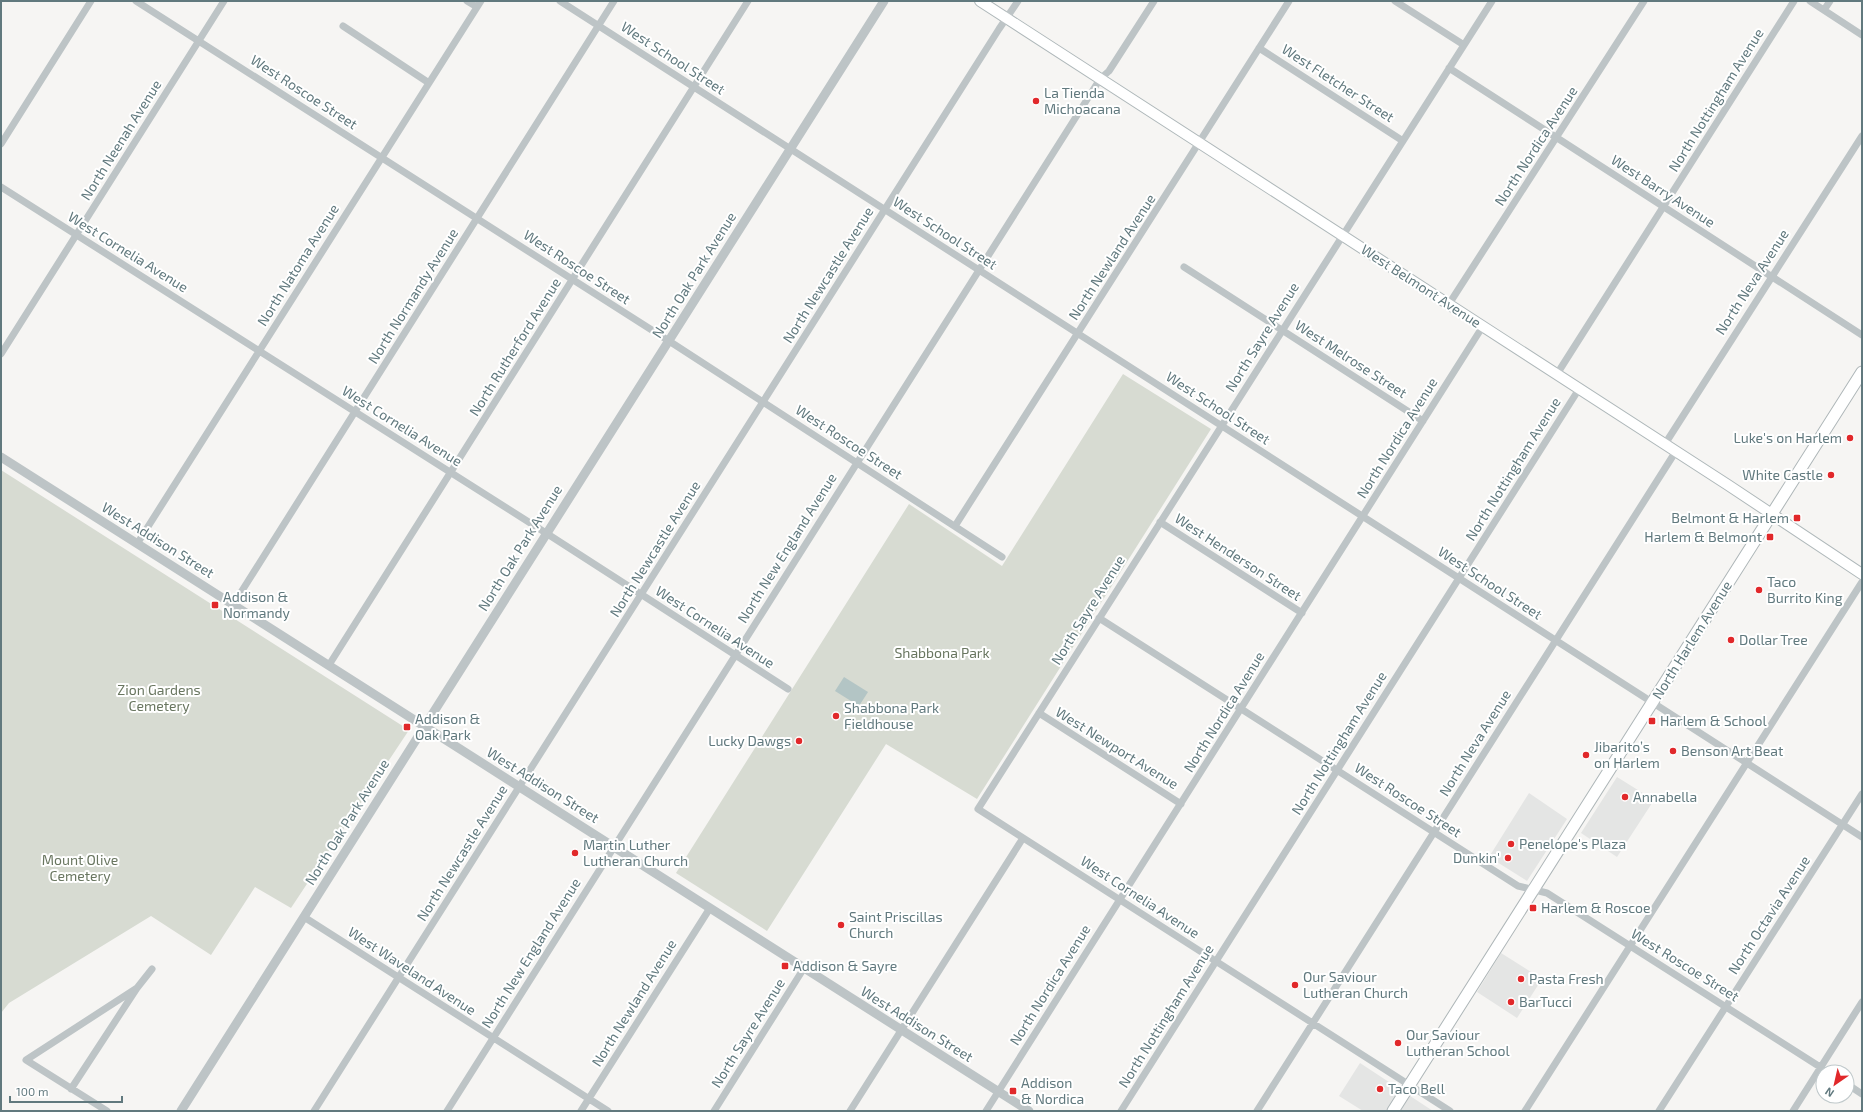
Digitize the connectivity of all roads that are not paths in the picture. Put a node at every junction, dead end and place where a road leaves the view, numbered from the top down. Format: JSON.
{"nodes":[{"id":1,"x":91,"y":1,"type":"edge"},
{"id":2,"x":136,"y":1,"type":"edge"},
{"id":3,"x":224,"y":1,"type":"edge"},
{"id":4,"x":467,"y":1,"type":"edge"},
{"id":5,"x":560,"y":1,"type":"edge"},
{"id":6,"x":614,"y":1,"type":"edge"},
{"id":7,"x":748,"y":1,"type":"edge"},
{"id":8,"x":884,"y":1,"type":"edge"},
{"id":9,"x":980,"y":1,"type":"edge"},
{"id":10,"x":1018,"y":1,"type":"edge"},
{"id":11,"x":1154,"y":1,"type":"edge"},
{"id":12,"x":1289,"y":1,"type":"edge"},
{"id":13,"x":1395,"y":1,"type":"edge"},
{"id":14,"x":1492,"y":1,"type":"edge"},
{"id":15,"x":1644,"y":1,"type":"edge"},
{"id":16,"x":1794,"y":1,"type":"edge"},
{"id":17,"x":1810,"y":1,"type":"edge"},
{"id":18,"x":1830,"y":1,"type":"edge"},
{"id":19,"x":479,"y":4,"type":"edge"},
{"id":20,"x":1824,"y":10,"type":"junction"},
{"id":21,"x":1007,"y":18,"type":"junction"},
{"id":22,"x":343,"y":26,"type":"dead end"},
{"id":23,"x":599,"y":26,"type":"junction"},
{"id":24,"x":1862,"y":35,"type":"edge"},
{"id":25,"x":199,"y":41,"type":"junction"},
{"id":26,"x":1464,"y":45,"type":"junction"},
{"id":27,"x":1259,"y":48,"type":"junction"},
{"id":28,"x":1449,"y":68,"type":"junction"},
{"id":29,"x":1100,"y":79,"type":"junction"},
{"id":30,"x":429,"y":83,"type":"junction"},
{"id":31,"x":694,"y":87,"type":"junction"},
{"id":32,"x":1862,"y":136,"type":"edge"},
{"id":33,"x":1556,"y":137,"type":"junction"},
{"id":34,"x":1403,"y":141,"type":"junction"},
{"id":35,"x":1200,"y":143,"type":"junction"},
{"id":36,"x":1,"y":144,"type":"edge"},
{"id":37,"x":790,"y":148,"type":"junction"},
{"id":38,"x":382,"y":158,"type":"junction"},
{"id":39,"x":1,"y":187,"type":"edge"},
{"id":40,"x":1664,"y":207,"type":"junction"},
{"id":41,"x":885,"y":209,"type":"junction"},
{"id":42,"x":477,"y":218,"type":"junction"},
{"id":43,"x":76,"y":235,"type":"junction"},
{"id":44,"x":1342,"y":235,"type":"junction"},
{"id":45,"x":1184,"y":267,"type":"dead end"},
{"id":46,"x":979,"y":270,"type":"junction"},
{"id":47,"x":1771,"y":276,"type":"junction"},
{"id":48,"x":572,"y":279,"type":"junction"},
{"id":49,"x":1449,"y":304,"type":"junction"},
{"id":50,"x":1483,"y":326,"type":"junction"},
{"id":51,"x":1282,"y":330,"type":"junction"},
{"id":52,"x":1078,"y":334,"type":"junction"},
{"id":53,"x":1862,"y":336,"type":"edge"},
{"id":54,"x":668,"y":341,"type":"junction"},
{"id":55,"x":259,"y":351,"type":"junction"},
{"id":56,"x":1,"y":354,"type":"edge"},
{"id":57,"x":1862,"y":372,"type":"edge"},
{"id":58,"x":1557,"y":374,"type":"junction"},
{"id":59,"x":1580,"y":388,"type":"junction"},
{"id":60,"x":763,"y":402,"type":"junction"},
{"id":61,"x":355,"y":412,"type":"junction"},
{"id":62,"x":1423,"y":421,"type":"junction"},
{"id":63,"x":1221,"y":426,"type":"junction"},
{"id":64,"x":1665,"y":444,"type":"junction"},
{"id":65,"x":1676,"y":451,"type":"junction"},
{"id":66,"x":1,"y":457,"type":"edge"},
{"id":67,"x":857,"y":462,"type":"junction"},
{"id":68,"x":451,"y":472,"type":"junction"},
{"id":69,"x":1772,"y":513,"type":"junction"},
{"id":70,"x":1363,"y":517,"type":"junction"},
{"id":71,"x":1160,"y":522,"type":"junction"},
{"id":72,"x":955,"y":526,"type":"junction"},
{"id":73,"x":546,"y":533,"type":"junction"},
{"id":74,"x":137,"y":544,"type":"junction"},
{"id":75,"x":1002,"y":557,"type":"dead end"},
{"id":76,"x":1862,"y":574,"type":"edge"},
{"id":77,"x":1459,"y":578,"type":"junction"},
{"id":78,"x":1862,"y":582,"type":"edge"},
{"id":79,"x":641,"y":594,"type":"junction"},
{"id":80,"x":233,"y":605,"type":"junction"},
{"id":81,"x":1302,"y":613,"type":"junction"},
{"id":82,"x":1099,"y":618,"type":"junction"},
{"id":83,"x":1555,"y":641,"type":"junction"},
{"id":84,"x":735,"y":655,"type":"junction"},
{"id":85,"x":329,"y":665,"type":"junction"},
{"id":86,"x":788,"y":689,"type":"dead end"},
{"id":87,"x":1652,"y":703,"type":"junction"},
{"id":88,"x":1241,"y":709,"type":"junction"},
{"id":89,"x":1039,"y":713,"type":"junction"},
{"id":90,"x":424,"y":726,"type":"junction"},
{"id":91,"x":1747,"y":763,"type":"junction"},
{"id":92,"x":1337,"y":770,"type":"junction"},
{"id":93,"x":520,"y":787,"type":"junction"},
{"id":94,"x":1862,"y":794,"type":"edge"},
{"id":95,"x":1180,"y":804,"type":"junction"},
{"id":96,"x":978,"y":809,"type":"joint"},
{"id":97,"x":1842,"y":824,"type":"junction"},
{"id":98,"x":1434,"y":832,"type":"junction"},
{"id":99,"x":1862,"y":837,"type":"edge"},
{"id":100,"x":1024,"y":838,"type":"junction"},
{"id":101,"x":614,"y":847,"type":"junction"},
{"id":102,"x":1533,"y":890,"type":"junction"},
{"id":103,"x":1120,"y":900,"type":"junction"},
{"id":104,"x":710,"y":908,"type":"junction"},
{"id":105,"x":304,"y":917,"type":"junction"},
{"id":106,"x":1630,"y":946,"type":"junction"},
{"id":107,"x":1216,"y":961,"type":"junction"},
{"id":108,"x":804,"y":968,"type":"junction"},
{"id":109,"x":152,"y":969,"type":"dead end"},
{"id":110,"x":399,"y":977,"type":"junction"},
{"id":111,"x":137,"y":988,"type":"junction"},
{"id":112,"x":1862,"y":1002,"type":"edge"},
{"id":113,"x":1726,"y":1007,"type":"junction"},
{"id":114,"x":1313,"y":1024,"type":"junction"},
{"id":115,"x":901,"y":1030,"type":"junction"},
{"id":116,"x":493,"y":1038,"type":"junction"},
{"id":117,"x":1815,"y":1064,"type":"edge"},
{"id":118,"x":1822,"y":1064,"type":"edge"},
{"id":119,"x":1815,"y":1075,"type":"edge"},
{"id":120,"x":1409,"y":1085,"type":"junction"},
{"id":121,"x":71,"y":1089,"type":"junction"},
{"id":122,"x":998,"y":1092,"type":"junction"},
{"id":123,"x":589,"y":1099,"type":"junction"},
{"id":124,"x":184,"y":1110,"type":"edge"},
{"id":125,"x":107,"y":1111,"type":"edge"},
{"id":126,"x":314,"y":1111,"type":"edge"},
{"id":127,"x":447,"y":1111,"type":"edge"},
{"id":128,"x":581,"y":1111,"type":"edge"},
{"id":129,"x":608,"y":1111,"type":"edge"},
{"id":130,"x":714,"y":1111,"type":"edge"},
{"id":131,"x":850,"y":1111,"type":"edge"},
{"id":132,"x":986,"y":1111,"type":"edge"},
{"id":133,"x":1028,"y":1111,"type":"edge"},
{"id":134,"x":1121,"y":1111,"type":"edge"},
{"id":135,"x":1258,"y":1111,"type":"edge"},
{"id":136,"x":1392,"y":1111,"type":"edge"},
{"id":137,"x":1450,"y":1111,"type":"edge"},
{"id":138,"x":1525,"y":1111,"type":"edge"},
{"id":139,"x":1659,"y":1111,"type":"edge"},
{"id":140,"x":1793,"y":1111,"type":"edge"}],
"edges":[{"from":1,"to":36,"type":"street"},
{"from":2,"to":25,"type":"street","name":"West Roscoe Street"},
{"from":3,"to":25,"type":"street","name":"North Neenah Avenue"},
{"from":4,"to":19,"type":"street"},
{"from":5,"to":23,"type":"street","name":"West School Street"},
{"from":6,"to":23,"type":"street","name":"North Normandy Avenue"},
{"from":7,"to":31,"type":"street","name":"North Rutherford Avenue"},
{"from":8,"to":37,"type":"street","name":"North Oak Park Avenue"},
{"from":9,"to":21,"type":"main road","name":"West Belmont Avenue"},
{"from":10,"to":21,"type":"street","name":"North Newcastle Avenue"},
{"from":11,"to":29,"type":"street","name":"North New England Avenue"},
{"from":12,"to":27,"type":"street","name":"North Newland Avenue"},
{"from":13,"to":26,"type":"street"},
{"from":14,"to":26,"type":"street","name":"North Sayre Avenue"},
{"from":15,"to":33,"type":"street","name":"North Nordica Avenue"},
{"from":16,"to":40,"type":"street","name":"North Nottingham Avenue"},
{"from":17,"to":20,"type":"street"},
{"from":18,"to":20,"type":"street"},
{"from":19,"to":30,"type":"street","name":"North Natoma Avenue"},
{"from":20,"to":24,"type":"street"},
{"from":21,"to":29,"type":"main road","name":"West Belmont Avenue"},
{"from":21,"to":41,"type":"street","name":"North Newcastle Avenue"},
{"from":22,"to":30,"type":"street"},
{"from":23,"to":31,"type":"street","name":"West School Street"},
{"from":23,"to":42,"type":"street","name":"North Normandy Avenue"},
{"from":25,"to":38,"type":"street","name":"West Roscoe Street"},
{"from":25,"to":43,"type":"street","name":"North Neenah Avenue"},
{"from":26,"to":28,"type":"street","name":"North Sayre Avenue"},
{"from":27,"to":34,"type":"street","name":"West Fletcher Street"},
{"from":27,"to":35,"type":"street","name":"North Newland Avenue"},
{"from":28,"to":33,"type":"street","name":"West Barry Avenue"},
{"from":28,"to":34,"type":"street","name":"North Sayre Avenue"},
{"from":29,"to":35,"type":"main road","name":"West Belmont Avenue"},
{"from":29,"to":46,"type":"street","name":"North New England Avenue"},
{"from":30,"to":38,"type":"street","name":"North Natoma Avenue"},
{"from":31,"to":37,"type":"street","name":"West School Street"},
{"from":31,"to":48,"type":"street","name":"North Rutherford Avenue"},
{"from":32,"to":47,"type":"street","name":"North Neva Avenue"},
{"from":33,"to":40,"type":"street","name":"West Barry Avenue"},
{"from":33,"to":49,"type":"street","name":"North Nordica Avenue"},
{"from":34,"to":44,"type":"street","name":"North Sayre Avenue"},
{"from":35,"to":44,"type":"main road","name":"West Belmont Avenue"},
{"from":35,"to":52,"type":"street","name":"North Newland Avenue"},
{"from":37,"to":41,"type":"street","name":"West School Street"},
{"from":37,"to":54,"type":"street","name":"North Oak Park Avenue"},
{"from":38,"to":42,"type":"street","name":"West Roscoe Street"},
{"from":38,"to":55,"type":"street","name":"North Natoma Avenue"},
{"from":39,"to":43,"type":"street","name":"West Cornelia Avenue"},
{"from":40,"to":47,"type":"street","name":"West Barry Avenue"},
{"from":40,"to":58,"type":"street","name":"North Nottingham Avenue"},
{"from":41,"to":46,"type":"street","name":"West School Street"},
{"from":41,"to":60,"type":"street","name":"North Newcastle Avenue"},
{"from":42,"to":48,"type":"street","name":"West Roscoe Street"},
{"from":42,"to":61,"type":"street","name":"North Normandy Avenue"},
{"from":43,"to":55,"type":"street","name":"West Cornelia Avenue"},
{"from":43,"to":56,"type":"street","name":"North Neenah Avenue"},
{"from":44,"to":49,"type":"main road","name":"West Belmont Avenue"},
{"from":44,"to":51,"type":"street","name":"North Sayre Avenue"},
{"from":45,"to":51,"type":"street","name":"West Melrose Street"},
{"from":46,"to":52,"type":"street","name":"West School Street"},
{"from":46,"to":67,"type":"street","name":"North New England Avenue"},
{"from":47,"to":53,"type":"street","name":"West Barry Avenue"},
{"from":47,"to":64,"type":"street","name":"North Neva Avenue"},
{"from":48,"to":54,"type":"street","name":"West Roscoe Street"},
{"from":48,"to":68,"type":"street","name":"North Rutherford Avenue"},
{"from":49,"to":50,"type":"main road","name":"West Belmont Avenue"},
{"from":50,"to":58,"type":"main road","name":"West Belmont Avenue"},
{"from":50,"to":62,"type":"street","name":"North Nordica Avenue"},
{"from":51,"to":62,"type":"street","name":"West Melrose Street"},
{"from":51,"to":63,"type":"street","name":"North Sayre Avenue"},
{"from":52,"to":63,"type":"street","name":"West School Street"},
{"from":52,"to":72,"type":"street","name":"North Newland Avenue"},
{"from":54,"to":60,"type":"street","name":"West Roscoe Street"},
{"from":54,"to":73,"type":"street","name":"North Oak Park Avenue"},
{"from":55,"to":61,"type":"street","name":"West Cornelia Avenue"},
{"from":55,"to":74,"type":"street","name":"North Natoma Avenue"},
{"from":57,"to":69,"type":"main road","name":"North Harlem Avenue"},
{"from":58,"to":59,"type":"main road","name":"West Belmont Avenue"},
{"from":59,"to":64,"type":"main road","name":"West Belmont Avenue"},
{"from":59,"to":77,"type":"street","name":"North Nottingham Avenue"},
{"from":60,"to":67,"type":"street","name":"West Roscoe Street"},
{"from":60,"to":79,"type":"street","name":"North Newcastle Avenue"},
{"from":61,"to":68,"type":"street","name":"West Cornelia Avenue"},
{"from":61,"to":80,"type":"street","name":"North Normandy Avenue"},
{"from":62,"to":70,"type":"street","name":"North Nordica Avenue"},
{"from":63,"to":70,"type":"street","name":"West School Street"},
{"from":63,"to":71,"type":"street","name":"North Sayre Avenue"},
{"from":64,"to":65,"type":"main road","name":"West Belmont Avenue"},
{"from":65,"to":69,"type":"main road","name":"West Belmont Avenue"},
{"from":65,"to":83,"type":"street","name":"North Neva Avenue"},
{"from":66,"to":74,"type":"street","name":"West Addison Street"},
{"from":67,"to":72,"type":"street","name":"West Roscoe Street"},
{"from":67,"to":84,"type":"street","name":"North New England Avenue"},
{"from":68,"to":73,"type":"street","name":"West Cornelia Avenue"},
{"from":68,"to":85,"type":"street","name":"North Rutherford Avenue"},
{"from":69,"to":76,"type":"main road","name":"West Belmont Avenue"},
{"from":69,"to":87,"type":"main road","name":"North Harlem Avenue"},
{"from":70,"to":77,"type":"street","name":"West School Street"},
{"from":70,"to":81,"type":"street","name":"North Nordica Avenue"},
{"from":71,"to":81,"type":"street","name":"West Henderson Street"},
{"from":71,"to":82,"type":"street","name":"North Sayre Avenue"},
{"from":72,"to":75,"type":"street","name":"West Roscoe Street"},
{"from":73,"to":79,"type":"street","name":"West Cornelia Avenue"},
{"from":73,"to":90,"type":"street","name":"North Oak Park Avenue"},
{"from":74,"to":80,"type":"street","name":"West Addison Street"},
{"from":77,"to":83,"type":"street","name":"West School Street"},
{"from":77,"to":92,"type":"street","name":"North Nottingham Avenue"},
{"from":78,"to":91,"type":"street"},
{"from":79,"to":84,"type":"street","name":"West Cornelia Avenue"},
{"from":79,"to":93,"type":"street","name":"North Newcastle Avenue"},
{"from":80,"to":85,"type":"street","name":"West Addison Street"},
{"from":81,"to":88,"type":"street","name":"North Nordica Avenue"},
{"from":82,"to":88,"type":"street","name":"West Roscoe Street"},
{"from":82,"to":89,"type":"street","name":"North Sayre Avenue"},
{"from":83,"to":87,"type":"street","name":"West School Street"},
{"from":83,"to":98,"type":"street","name":"North Neva Avenue"},
{"from":84,"to":86,"type":"street","name":"West Cornelia Avenue"},
{"from":84,"to":101,"type":"street","name":"North New England Avenue"},
{"from":85,"to":90,"type":"street","name":"West Addison Street"},
{"from":87,"to":91,"type":"street","name":"West School Street"},
{"from":87,"to":102,"type":"main road","name":"North Harlem Avenue"},
{"from":88,"to":92,"type":"street","name":"West Roscoe Street"},
{"from":88,"to":95,"type":"street","name":"North Nordica Avenue"},
{"from":89,"to":95,"type":"street","name":"West Newport Avenue"},
{"from":89,"to":96,"type":"street","name":"North Sayre Avenue"},
{"from":90,"to":93,"type":"street","name":"West Addison Street"},
{"from":90,"to":105,"type":"street","name":"North Oak Park Avenue"},
{"from":91,"to":97,"type":"street","name":"West School Street"},
{"from":91,"to":106,"type":"street"},
{"from":92,"to":98,"type":"street","name":"West Roscoe Street"},
{"from":92,"to":107,"type":"street","name":"North Nottingham Avenue"},
{"from":93,"to":101,"type":"street","name":"West Addison Street"},
{"from":93,"to":110,"type":"street","name":"North Newcastle Avenue"},
{"from":94,"to":97,"type":"street","name":"North Octavia Avenue"},
{"from":95,"to":103,"type":"street","name":"North Nordica Avenue"},
{"from":96,"to":100,"type":"street","name":"West Cornelia Avenue"},
{"from":97,"to":99,"type":"street","name":"West School Street"},
{"from":97,"to":113,"type":"street","name":"North Octavia Avenue"},
{"from":98,"to":102,"type":"street","name":"West Roscoe Street"},
{"from":98,"to":114,"type":"street","name":"North Neva Avenue"},
{"from":100,"to":103,"type":"street","name":"West Cornelia Avenue"},
{"from":100,"to":115,"type":"street"},
{"from":101,"to":104,"type":"street","name":"West Addison Street"},
{"from":101,"to":116,"type":"street","name":"North New England Avenue"},
{"from":102,"to":106,"type":"street","name":"West Roscoe Street"},
{"from":102,"to":120,"type":"main road","name":"North Harlem Avenue"},
{"from":103,"to":107,"type":"street","name":"West Cornelia Avenue"},
{"from":103,"to":122,"type":"street","name":"North Nordica Avenue"},
{"from":104,"to":108,"type":"street","name":"West Addison Street"},
{"from":104,"to":123,"type":"street","name":"North Newland Avenue"},
{"from":105,"to":110,"type":"street","name":"West Waveland Avenue"},
{"from":105,"to":124,"type":"street","name":"North Oak Park Avenue"},
{"from":106,"to":113,"type":"street","name":"West Roscoe Street"},
{"from":106,"to":138,"type":"street"},
{"from":107,"to":114,"type":"street","name":"West Cornelia Avenue"},
{"from":107,"to":134,"type":"street","name":"North Nottingham Avenue"},
{"from":108,"to":115,"type":"street","name":"West Addison Street"},
{"from":108,"to":130,"type":"street","name":"North Sayre Avenue"},
{"from":109,"to":111,"type":"street"},
{"from":110,"to":116,"type":"street","name":"West Waveland Avenue"},
{"from":110,"to":126,"type":"street","name":"North Newcastle Avenue"},
{"from":111,"to":121,"type":"street"},
{"from":111,"to":121,"type":"street"},
{"from":112,"to":118,"type":"street"},
{"from":113,"to":117,"type":"street","name":"West Roscoe Street"},
{"from":113,"to":139,"type":"street","name":"North Octavia Avenue"},
{"from":114,"to":120,"type":"street","name":"West Cornelia Avenue"},
{"from":114,"to":135,"type":"street","name":"North Neva Avenue"},
{"from":115,"to":122,"type":"street","name":"West Addison Street"},
{"from":115,"to":131,"type":"street"},
{"from":116,"to":123,"type":"street","name":"West Waveland Avenue"},
{"from":116,"to":127,"type":"street","name":"North New England Avenue"},
{"from":119,"to":140,"type":"street"},
{"from":120,"to":136,"type":"main road","name":"North Harlem Avenue"},
{"from":120,"to":137,"type":"street","name":"West Cornelia Avenue"},
{"from":121,"to":125,"type":"street"},
{"from":122,"to":132,"type":"street","name":"North Nordica Avenue"},
{"from":122,"to":133,"type":"street","name":"West Addison Street"},
{"from":123,"to":128,"type":"street","name":"North Newland Avenue"},
{"from":123,"to":129,"type":"street","name":"West Waveland Avenue"}]}
